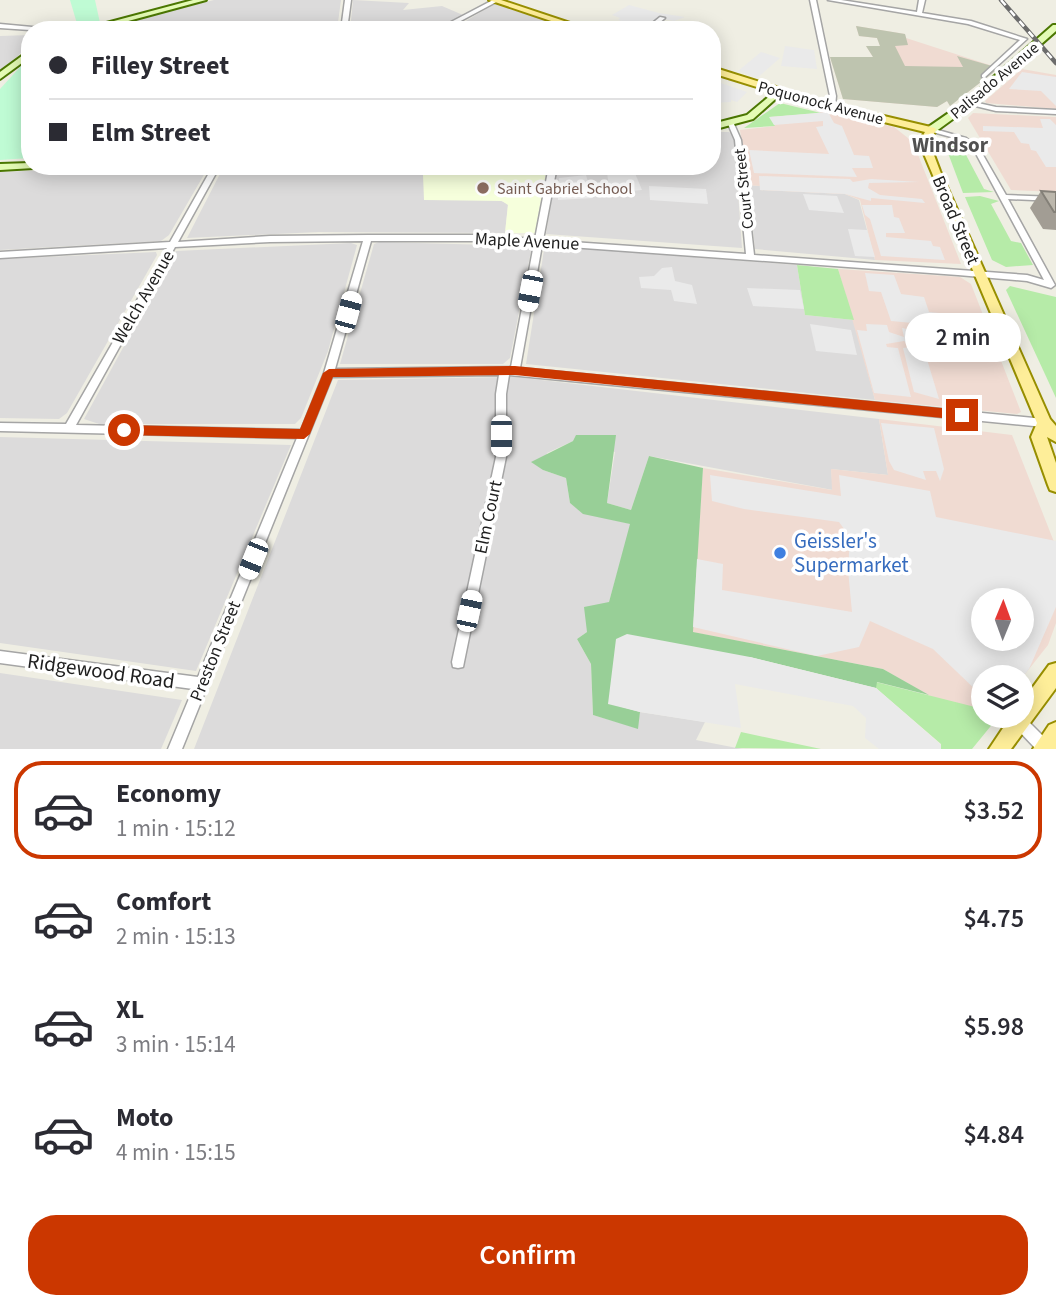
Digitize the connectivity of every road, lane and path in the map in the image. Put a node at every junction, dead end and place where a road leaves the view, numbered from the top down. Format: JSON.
{"nodes":[{"id":1,"x":202,"y":0,"type":"edge"},
{"id":2,"x":348,"y":0,"type":"edge"},
{"id":3,"x":494,"y":0,"type":"edge"},
{"id":4,"x":813,"y":0,"type":"edge"},
{"id":5,"x":831,"y":0,"type":"edge"},
{"id":6,"x":922,"y":0,"type":"edge"},
{"id":7,"x":919,"y":15,"type":"junction"},
{"id":8,"x":662,"y":18,"type":"dead end"},
{"id":9,"x":119,"y":21,"type":"edge"},
{"id":10,"x":345,"y":21,"type":"edge"},
{"id":11,"x":461,"y":21,"type":"edge"},
{"id":12,"x":557,"y":21,"type":"edge"},
{"id":13,"x":658,"y":21,"type":"edge"},
{"id":14,"x":0,"y":26,"type":"edge"},
{"id":15,"x":1056,"y":27,"type":"edge"},
{"id":16,"x":21,"y":28,"type":"edge"},
{"id":17,"x":21,"y":59,"type":"edge"},
{"id":18,"x":721,"y":72,"type":"edge"},
{"id":19,"x":0,"y":76,"type":"edge"},
{"id":20,"x":984,"y":76,"type":"dead end"},
{"id":21,"x":778,"y":92,"type":"junction"},
{"id":22,"x":969,"y":103,"type":"junction"},
{"id":23,"x":832,"y":107,"type":"junction"},
{"id":24,"x":1056,"y":113,"type":"edge"},
{"id":25,"x":731,"y":124,"type":"junction"},
{"id":26,"x":721,"y":126,"type":"edge"},
{"id":27,"x":930,"y":130,"type":"junction"},
{"id":28,"x":21,"y":166,"type":"edge"},
{"id":29,"x":0,"y":167,"type":"edge"},
{"id":30,"x":212,"y":175,"type":"edge"},
{"id":31,"x":551,"y":175,"type":"edge"},
{"id":32,"x":1004,"y":197,"type":"junction"},
{"id":33,"x":1056,"y":200,"type":"edge"},
{"id":34,"x":368,"y":237,"type":"junction"},
{"id":35,"x":540,"y":240,"type":"junction"},
{"id":36,"x":173,"y":245,"type":"junction"},
{"id":37,"x":0,"y":255,"type":"edge"},
{"id":38,"x":750,"y":257,"type":"junction"},
{"id":39,"x":979,"y":274,"type":"junction"},
{"id":40,"x":510,"y":370,"type":"junction"},
{"id":41,"x":329,"y":373,"type":"junction"},
{"id":42,"x":1044,"y":423,"type":"junction"},
{"id":43,"x":0,"y":427,"type":"edge"},
{"id":44,"x":69,"y":428,"type":"junction"},
{"id":45,"x":304,"y":434,"type":"junction"},
{"id":46,"x":1056,"y":436,"type":"edge"},
{"id":47,"x":1056,"y":485,"type":"edge"},
{"id":48,"x":0,"y":657,"type":"edge"},
{"id":49,"x":458,"y":662,"type":"dead end"},
{"id":50,"x":1056,"y":672,"type":"edge"},
{"id":51,"x":202,"y":684,"type":"junction"},
{"id":52,"x":1034,"y":701,"type":"edge"},
{"id":53,"x":1014,"y":728,"type":"edge"},
{"id":54,"x":1028,"y":728,"type":"edge"},
{"id":55,"x":1047,"y":744,"type":"edge"},
{"id":56,"x":175,"y":749,"type":"edge"},
{"id":57,"x":999,"y":749,"type":"edge"}],
"edges":[{"from":1,"to":9,"type":"main road"},
{"from":2,"to":10,"type":"street"},
{"from":3,"to":11,"type":"street"},
{"from":3,"to":12,"type":"main road"},
{"from":4,"to":23,"type":"street"},
{"from":5,"to":7,"type":"street"},
{"from":6,"to":7,"type":"street"},
{"from":7,"to":20,"type":"street"},
{"from":8,"to":13,"type":"street"},
{"from":14,"to":16,"type":"street"},
{"from":15,"to":22,"type":"main road","name":"Palisado Avenue"},
{"from":17,"to":19,"type":"main road"},
{"from":18,"to":21,"type":"main road","name":"Poquonock Avenue"},
{"from":21,"to":23,"type":"main road","name":"Poquonock Avenue"},
{"from":21,"to":25,"type":"main road"},
{"from":22,"to":24,"type":"street"},
{"from":22,"to":27,"type":"main road","name":"Palisado Avenue"},
{"from":23,"to":27,"type":"main road","name":"Poquonock Avenue"},
{"from":25,"to":26,"type":"main road"},
{"from":25,"to":38,"type":"street","name":"Court Street"},
{"from":27,"to":32,"type":"street"},
{"from":27,"to":39,"type":"main road","name":"Broad Street"},
{"from":28,"to":29,"type":"main road"},
{"from":30,"to":36,"type":"street","name":"Welch Avenue"},
{"from":31,"to":35,"type":"street","name":"Elm Court"},
{"from":32,"to":33,"type":"street"},
{"from":32,"to":39,"type":"street","name":"Maple Avenue"},
{"from":34,"to":35,"type":"street","name":"Maple Avenue"},
{"from":34,"to":36,"type":"street","name":"Maple Avenue"},
{"from":34,"to":41,"type":"street","name":"Preston Street"},
{"from":35,"to":38,"type":"street","name":"Maple Avenue"},
{"from":35,"to":40,"type":"street","name":"Elm Court"},
{"from":36,"to":37,"type":"street","name":"Maple Avenue"},
{"from":36,"to":44,"type":"street","name":"Welch Avenue"},
{"from":38,"to":39,"type":"street","name":"Maple Avenue"},
{"from":39,"to":42,"type":"main road","name":"Broad Street"},
{"from":40,"to":41,"type":"street"},
{"from":40,"to":42,"type":"street"},
{"from":40,"to":49,"type":"street","name":"Elm Court"},
{"from":41,"to":45,"type":"street","name":"Preston Street"},
{"from":42,"to":46,"type":"main road","name":"Broad Street"},
{"from":42,"to":47,"type":"main road","name":"Broad Street"},
{"from":43,"to":44,"type":"street"},
{"from":44,"to":45,"type":"street"},
{"from":45,"to":51,"type":"street","name":"Preston Street"},
{"from":48,"to":51,"type":"street","name":"Ridgewood Road"},
{"from":50,"to":52,"type":"main road"},
{"from":51,"to":56,"type":"street","name":"Preston Street"},
{"from":53,"to":57,"type":"main road"},
{"from":54,"to":55,"type":"street"}]}
